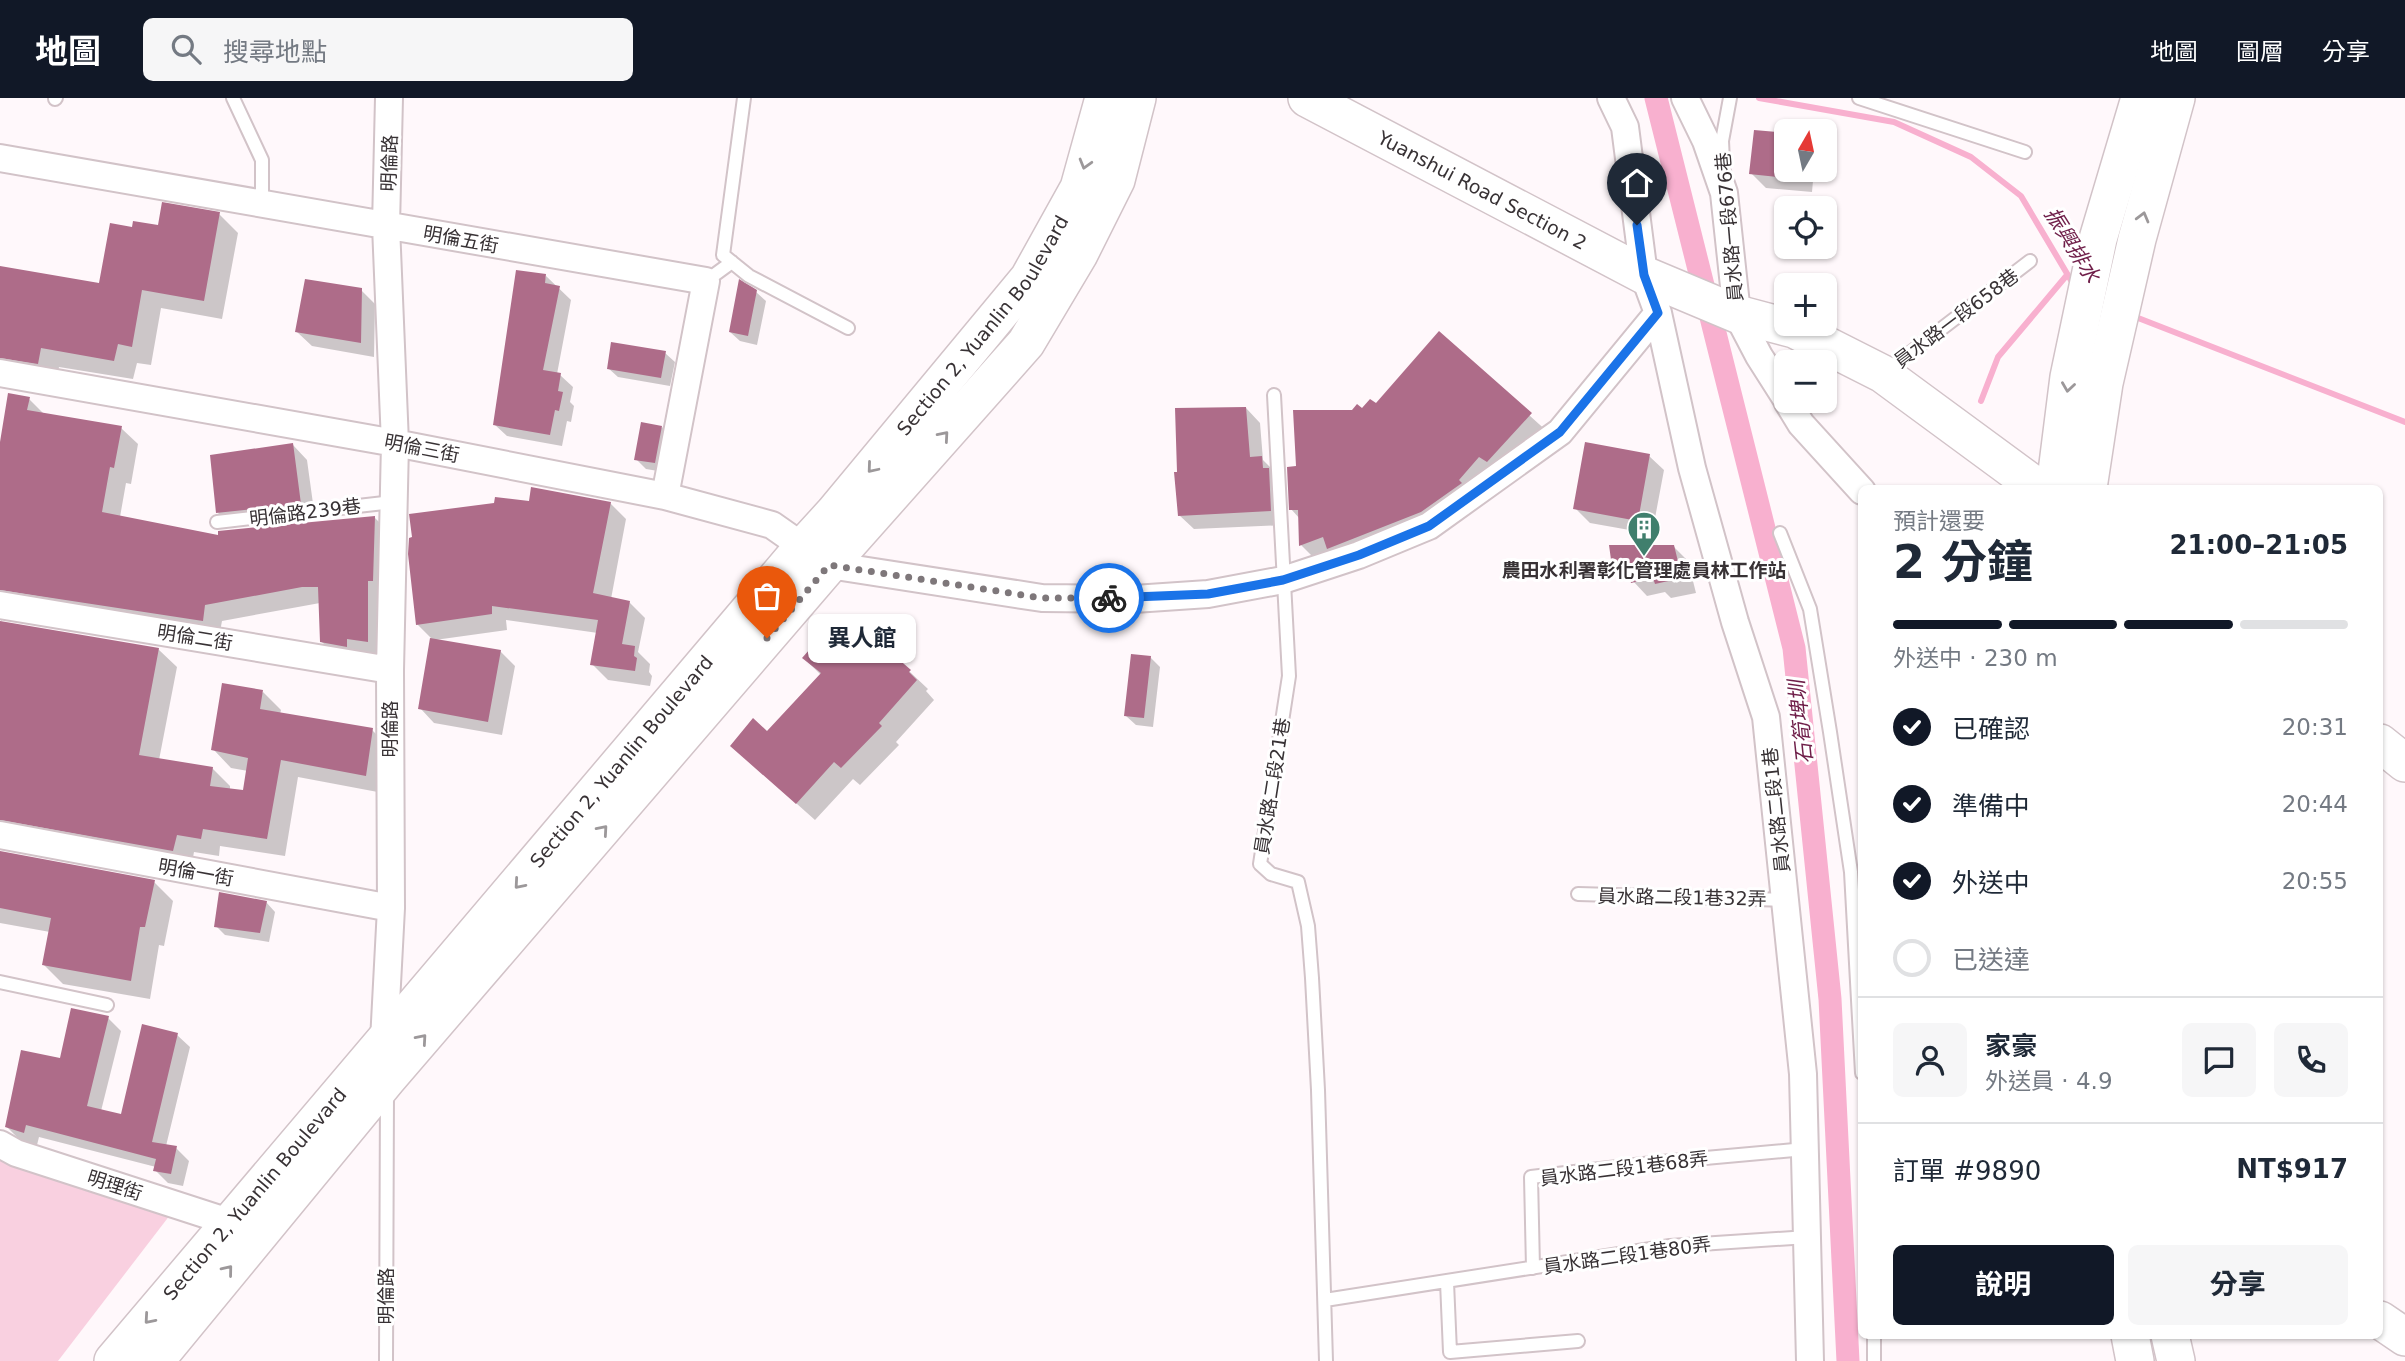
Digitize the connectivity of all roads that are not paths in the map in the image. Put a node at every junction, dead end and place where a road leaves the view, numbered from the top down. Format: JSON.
{"nodes":[{"id":1,"x":233,"y":98,"type":"edge"},
{"id":2,"x":389,"y":98,"type":"edge"},
{"id":3,"x":744,"y":98,"type":"edge"},
{"id":4,"x":1104,"y":98,"type":"edge"},
{"id":5,"x":1166,"y":98,"type":"edge"},
{"id":6,"x":1307,"y":98,"type":"edge"},
{"id":7,"x":1611,"y":98,"type":"edge"},
{"id":8,"x":1685,"y":98,"type":"edge"},
{"id":9,"x":1730,"y":98,"type":"edge"},
{"id":10,"x":1859,"y":98,"type":"edge"},
{"id":11,"x":2140,"y":98,"type":"edge"},
{"id":12,"x":2176,"y":98,"type":"edge"},
{"id":13,"x":1135,"y":108,"type":"edge"},
{"id":14,"x":1714,"y":141,"type":"junction"},
{"id":15,"x":2025,"y":152,"type":"dead end"},
{"id":16,"x":0,"y":158,"type":"edge"},
{"id":17,"x":262,"y":204,"type":"junction"},
{"id":18,"x":386,"y":226,"type":"junction"},
{"id":19,"x":2030,"y":261,"type":"dead end"},
{"id":20,"x":732,"y":262,"type":"junction"},
{"id":21,"x":1644,"y":275,"type":"junction"},
{"id":22,"x":706,"y":281,"type":"junction"},
{"id":23,"x":1658,"y":313,"type":"junction"},
{"id":24,"x":1737,"y":314,"type":"junction"},
{"id":25,"x":848,"y":328,"type":"dead end"},
{"id":26,"x":0,"y":373,"type":"edge"},
{"id":27,"x":1883,"y":374,"type":"junction"},
{"id":28,"x":1774,"y":380,"type":"edge"},
{"id":29,"x":1273,"y":395,"type":"dead end"},
{"id":30,"x":1795,"y":413,"type":"edge"},
{"id":31,"x":395,"y":443,"type":"junction"},
{"id":32,"x":2034,"y":485,"type":"edge"},
{"id":33,"x":2055,"y":485,"type":"edge"},
{"id":34,"x":2088,"y":485,"type":"edge"},
{"id":35,"x":1858,"y":487,"type":"edge"},
{"id":36,"x":665,"y":496,"type":"junction"},
{"id":37,"x":393,"y":502,"type":"junction"},
{"id":38,"x":217,"y":522,"type":"dead end"},
{"id":39,"x":1780,"y":533,"type":"dead end"},
{"id":40,"x":816,"y":556,"type":"junction"},
{"id":41,"x":1283,"y":580,"type":"junction"},
{"id":42,"x":0,"y":605,"type":"edge"},
{"id":43,"x":390,"y":670,"type":"junction"},
{"id":44,"x":0,"y":835,"type":"edge"},
{"id":45,"x":1578,"y":894,"type":"dead end"},
{"id":46,"x":1785,"y":900,"type":"junction"},
{"id":47,"x":391,"y":908,"type":"junction"},
{"id":48,"x":0,"y":982,"type":"edge"},
{"id":49,"x":1858,"y":1000,"type":"edge"},
{"id":50,"x":107,"y":1005,"type":"dead end"},
{"id":51,"x":384,"y":1041,"type":"junction"},
{"id":52,"x":387,"y":1079,"type":"junction"},
{"id":53,"x":0,"y":1144,"type":"edge"},
{"id":54,"x":1805,"y":1149,"type":"junction"},
{"id":55,"x":232,"y":1223,"type":"junction"},
{"id":56,"x":1808,"y":1237,"type":"junction"},
{"id":57,"x":1533,"y":1268,"type":"junction"},
{"id":58,"x":1447,"y":1282,"type":"junction"},
{"id":59,"x":1325,"y":1300,"type":"junction"},
{"id":60,"x":2383,"y":1322,"type":"edge"},
{"id":61,"x":2405,"y":1337,"type":"edge"},
{"id":62,"x":1874,"y":1339,"type":"edge"},
{"id":63,"x":2131,"y":1339,"type":"edge"},
{"id":64,"x":2171,"y":1339,"type":"edge"},
{"id":65,"x":1578,"y":1341,"type":"dead end"},
{"id":66,"x":113,"y":1361,"type":"edge"},
{"id":67,"x":155,"y":1361,"type":"edge"},
{"id":68,"x":386,"y":1361,"type":"edge"},
{"id":69,"x":1326,"y":1361,"type":"edge"},
{"id":70,"x":1810,"y":1361,"type":"edge"},
{"id":71,"x":1874,"y":1361,"type":"edge"},
{"id":72,"x":2134,"y":1361,"type":"edge"},
{"id":73,"x":2176,"y":1361,"type":"edge"}],
"edges":[{"from":1,"to":17,"type":"lane"},
{"from":2,"to":18,"type":"street","name":"明倫路"},
{"from":3,"to":20,"type":"lane"},
{"from":4,"to":40,"type":"street","name":"Section 2, Yuanlin Boulevard","one_way":true},
{"from":5,"to":13,"type":"street"},
{"from":6,"to":21,"type":"street","name":"Yuanshui Road Section 2"},
{"from":7,"to":21,"type":"street","name":"員水路二段1巷"},
{"from":8,"to":14,"type":"street","name":"員水路一段676巷"},
{"from":9,"to":14,"type":"lane","name":"員水路一段676巷"},
{"from":10,"to":15,"type":"lane"},
{"from":11,"to":33,"type":"street","one_way":true},
{"from":34,"to":12,"type":"street","one_way":true},
{"from":40,"to":13,"type":"street","name":"Section 2, Yuanlin Boulevard","one_way":true},
{"from":14,"to":24,"type":"street","name":"員水路一段676巷"},
{"from":16,"to":17,"type":"street","name":"明倫五街"},
{"from":17,"to":18,"type":"street","name":"明倫五街"},
{"from":18,"to":22,"type":"street","name":"明倫五街"},
{"from":18,"to":31,"type":"street","name":"明倫路"},
{"from":19,"to":27,"type":"lane","name":"員水路一段658巷"},
{"from":20,"to":22,"type":"lane"},
{"from":20,"to":25,"type":"lane"},
{"from":21,"to":23,"type":"street","name":"員水路二段1巷"},
{"from":21,"to":24,"type":"street","name":"Yuanshui Road Section 2"},
{"from":22,"to":36,"type":"street"},
{"from":23,"to":41,"type":"street"},
{"from":23,"to":46,"type":"street","name":"員水路二段1巷"},
{"from":24,"to":27,"type":"street","name":"Yuanshui Road Section 2"},
{"from":24,"to":28,"type":"street"},
{"from":26,"to":31,"type":"street","name":"明倫三街"},
{"from":27,"to":32,"type":"street","name":"Yuanshui Road Section 2"},
{"from":29,"to":41,"type":"lane","name":"員水路二段21巷"},
{"from":30,"to":35,"type":"street"},
{"from":31,"to":36,"type":"street","name":"明倫三街"},
{"from":31,"to":37,"type":"street","name":"明倫路"},
{"from":36,"to":40,"type":"street","name":"明倫三街"},
{"from":37,"to":38,"type":"lane","name":"明倫路239巷"},
{"from":37,"to":43,"type":"street","name":"明倫路"},
{"from":39,"to":49,"type":"lane"},
{"from":40,"to":41,"type":"street"},
{"from":40,"to":51,"type":"street","name":"Section 2, Yuanlin Boulevard","one_way":true},
{"from":52,"to":40,"type":"street","name":"Section 2, Yuanlin Boulevard","one_way":true},
{"from":41,"to":59,"type":"lane","name":"員水路二段21巷"},
{"from":42,"to":43,"type":"street","name":"明倫二街"},
{"from":43,"to":47,"type":"street","name":"明倫路"},
{"from":44,"to":47,"type":"street","name":"明倫一街"},
{"from":45,"to":46,"type":"lane","name":"員水路二段1巷32弄"},
{"from":46,"to":54,"type":"street","name":"員水路二段1巷"},
{"from":47,"to":51,"type":"street","name":"明倫路"},
{"from":48,"to":50,"type":"lane"},
{"from":51,"to":52,"type":"lane","name":"明倫路"},
{"from":51,"to":55,"type":"street","name":"Section 2, Yuanlin Boulevard"},
{"from":67,"to":52,"type":"street","name":"Section 2, Yuanlin Boulevard","one_way":true},
{"from":52,"to":68,"type":"lane","name":"明倫路"},
{"from":53,"to":55,"type":"street","name":"明理街"},
{"from":54,"to":56,"type":"street","name":"員水路二段1巷"},
{"from":54,"to":57,"type":"lane","name":"員水路二段1巷68弄"},
{"from":55,"to":66,"type":"street","name":"Section 2, Yuanlin Boulevard","one_way":true},
{"from":56,"to":57,"type":"lane","name":"員水路二段1巷80弄"},
{"from":56,"to":70,"type":"street","name":"員水路二段1巷"},
{"from":57,"to":58,"type":"lane","name":"員水路二段1巷80弄"},
{"from":58,"to":59,"type":"lane","name":"員水路二段1巷80弄"},
{"from":58,"to":65,"type":"lane"},
{"from":59,"to":69,"type":"lane","name":"員水路二段21巷"},
{"from":60,"to":61,"type":"street"},
{"from":62,"to":71,"type":"lane"},
{"from":63,"to":72,"type":"street"},
{"from":64,"to":73,"type":"street"}]}
